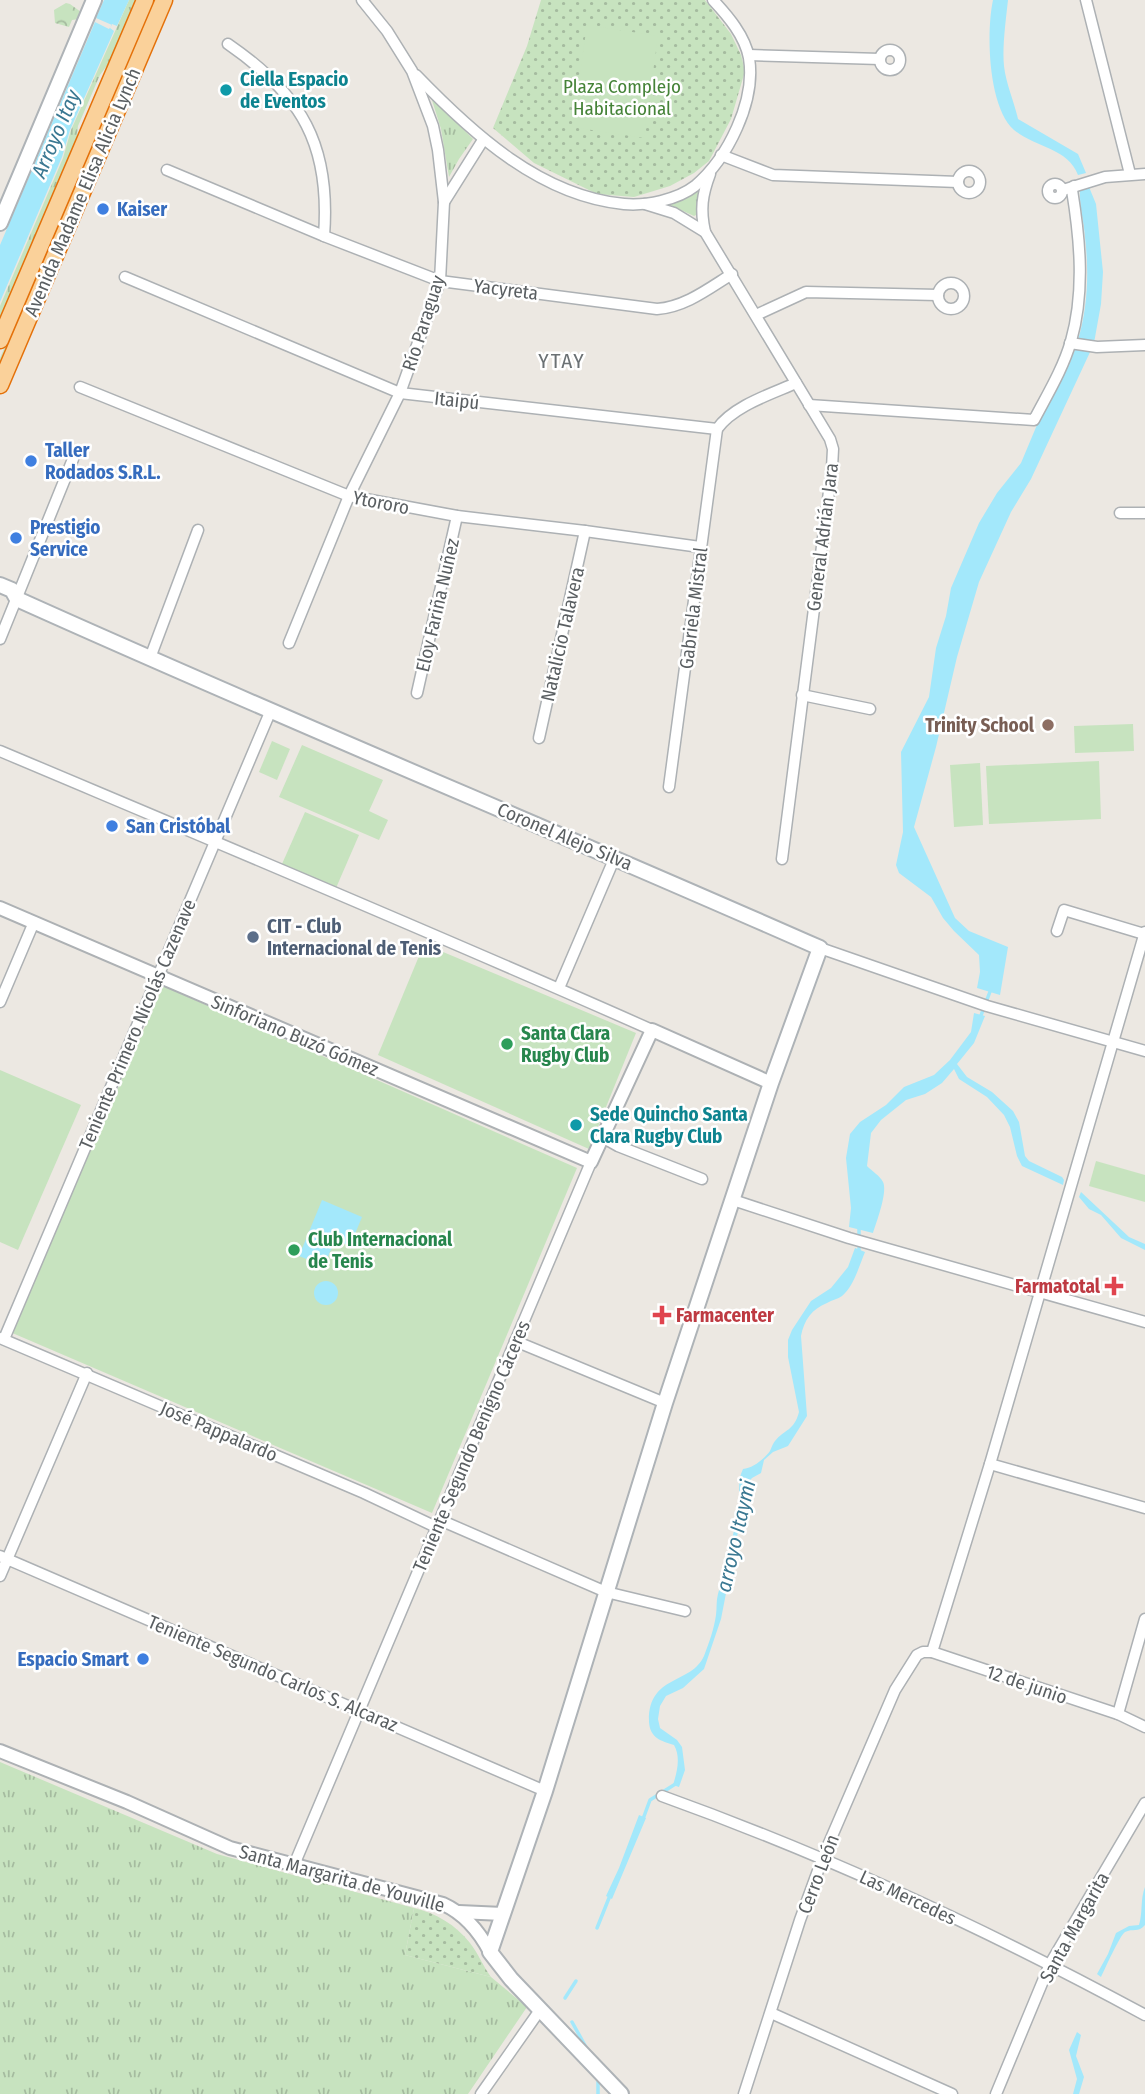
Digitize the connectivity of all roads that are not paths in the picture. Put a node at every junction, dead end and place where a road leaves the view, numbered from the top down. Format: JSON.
{"nodes":[{"id":1,"x":94,"y":0,"type":"edge"},
{"id":2,"x":145,"y":0,"type":"edge"},
{"id":3,"x":164,"y":0,"type":"edge"},
{"id":4,"x":362,"y":0,"type":"edge"},
{"id":5,"x":713,"y":0,"type":"edge"},
{"id":6,"x":1086,"y":0,"type":"edge"},
{"id":7,"x":228,"y":44,"type":"dead end"},
{"id":8,"x":749,"y":55,"type":"junction"},
{"id":9,"x":880,"y":59,"type":"dead end"},
{"id":10,"x":412,"y":71,"type":"junction"},
{"id":11,"x":483,"y":140,"type":"junction"},
{"id":12,"x":721,"y":155,"type":"junction"},
{"id":13,"x":713,"y":167,"type":"junction"},
{"id":14,"x":167,"y":170,"type":"dead end"},
{"id":15,"x":1130,"y":174,"type":"junction"},
{"id":16,"x":1145,"y":174,"type":"edge"},
{"id":17,"x":958,"y":182,"type":"dead end"},
{"id":18,"x":1074,"y":186,"type":"junction"},
{"id":19,"x":1063,"y":190,"type":"dead end"},
{"id":20,"x":444,"y":202,"type":"junction"},
{"id":21,"x":645,"y":204,"type":"junction"},
{"id":22,"x":3,"y":207,"type":"edge"},
{"id":23,"x":0,"y":223,"type":"edge"},
{"id":24,"x":705,"y":232,"type":"junction"},
{"id":25,"x":324,"y":236,"type":"junction"},
{"id":26,"x":732,"y":274,"type":"junction"},
{"id":27,"x":125,"y":277,"type":"dead end"},
{"id":28,"x":440,"y":281,"type":"junction"},
{"id":29,"x":938,"y":295,"type":"dead end"},
{"id":30,"x":756,"y":315,"type":"junction"},
{"id":31,"x":0,"y":340,"type":"edge"},
{"id":32,"x":1071,"y":343,"type":"junction"},
{"id":33,"x":1145,"y":345,"type":"edge"},
{"id":34,"x":796,"y":383,"type":"junction"},
{"id":35,"x":0,"y":385,"type":"edge"},
{"id":36,"x":80,"y":387,"type":"dead end"},
{"id":37,"x":400,"y":393,"type":"junction"},
{"id":38,"x":809,"y":405,"type":"junction"},
{"id":39,"x":717,"y":429,"type":"junction"},
{"id":40,"x":73,"y":459,"type":"dead end"},
{"id":41,"x":349,"y":496,"type":"junction"},
{"id":42,"x":1120,"y":513,"type":"dead end"},
{"id":43,"x":1145,"y":513,"type":"edge"},
{"id":44,"x":457,"y":516,"type":"junction"},
{"id":45,"x":198,"y":530,"type":"dead end"},
{"id":46,"x":585,"y":531,"type":"junction"},
{"id":47,"x":700,"y":547,"type":"junction"},
{"id":48,"x":0,"y":585,"type":"edge"},
{"id":49,"x":17,"y":599,"type":"junction"},
{"id":50,"x":0,"y":639,"type":"edge"},
{"id":51,"x":289,"y":643,"type":"dead end"},
{"id":52,"x":150,"y":659,"type":"junction"},
{"id":53,"x":417,"y":693,"type":"dead end"},
{"id":54,"x":802,"y":695,"type":"junction"},
{"id":55,"x":870,"y":709,"type":"dead end"},
{"id":56,"x":271,"y":710,"type":"junction"},
{"id":57,"x":539,"y":738,"type":"dead end"},
{"id":58,"x":0,"y":751,"type":"edge"},
{"id":59,"x":669,"y":787,"type":"dead end"},
{"id":60,"x":215,"y":841,"type":"junction"},
{"id":61,"x":615,"y":857,"type":"junction"},
{"id":62,"x":782,"y":859,"type":"dead end"},
{"id":63,"x":0,"y":908,"type":"edge"},
{"id":64,"x":34,"y":922,"type":"junction"},
{"id":65,"x":1057,"y":931,"type":"dead end"},
{"id":66,"x":1145,"y":933,"type":"edge"},
{"id":67,"x":820,"y":948,"type":"junction"},
{"id":68,"x":157,"y":975,"type":"junction"},
{"id":69,"x":559,"y":988,"type":"junction"},
{"id":70,"x":0,"y":1002,"type":"edge"},
{"id":71,"x":652,"y":1030,"type":"junction"},
{"id":72,"x":1113,"y":1042,"type":"junction"},
{"id":73,"x":1145,"y":1051,"type":"edge"},
{"id":74,"x":771,"y":1083,"type":"junction"},
{"id":75,"x":602,"y":1137,"type":"junction"},
{"id":76,"x":591,"y":1162,"type":"junction"},
{"id":77,"x":702,"y":1179,"type":"dead end"},
{"id":78,"x":733,"y":1200,"type":"junction"},
{"id":79,"x":1040,"y":1292,"type":"junction"},
{"id":80,"x":1145,"y":1322,"type":"edge"},
{"id":81,"x":2,"y":1339,"type":"edge"},
{"id":82,"x":515,"y":1340,"type":"junction"},
{"id":83,"x":87,"y":1373,"type":"junction"},
{"id":84,"x":665,"y":1403,"type":"junction"},
{"id":85,"x":990,"y":1464,"type":"junction"},
{"id":86,"x":1145,"y":1508,"type":"edge"},
{"id":87,"x":438,"y":1524,"type":"junction"},
{"id":88,"x":3,"y":1558,"type":"edge"},
{"id":89,"x":0,"y":1576,"type":"edge"},
{"id":90,"x":606,"y":1592,"type":"junction"},
{"id":91,"x":685,"y":1611,"type":"dead end"},
{"id":92,"x":1145,"y":1619,"type":"edge"},
{"id":93,"x":932,"y":1652,"type":"junction"},
{"id":94,"x":360,"y":1710,"type":"junction"},
{"id":95,"x":1118,"y":1714,"type":"junction"},
{"id":96,"x":1145,"y":1727,"type":"edge"},
{"id":97,"x":0,"y":1751,"type":"edge"},
{"id":98,"x":545,"y":1791,"type":"junction"},
{"id":99,"x":662,"y":1796,"type":"dead end"},
{"id":100,"x":1145,"y":1802,"type":"edge"},
{"id":101,"x":823,"y":1857,"type":"junction"},
{"id":102,"x":294,"y":1865,"type":"junction"},
{"id":103,"x":458,"y":1912,"type":"junction"},
{"id":104,"x":503,"y":1914,"type":"junction"},
{"id":105,"x":490,"y":1952,"type":"junction"},
{"id":106,"x":1050,"y":1964,"type":"junction"},
{"id":107,"x":540,"y":2010,"type":"junction"},
{"id":108,"x":771,"y":2013,"type":"junction"},
{"id":109,"x":1145,"y":2015,"type":"edge"},
{"id":110,"x":481,"y":2094,"type":"edge"},
{"id":111,"x":621,"y":2094,"type":"edge"},
{"id":112,"x":744,"y":2094,"type":"edge"},
{"id":113,"x":952,"y":2094,"type":"edge"},
{"id":114,"x":996,"y":2094,"type":"edge"}],
"edges":[{"from":1,"to":22,"type":"main road"},
{"from":2,"to":31,"type":"highway","name":"Avenida Madame Elisa Alicia Lynch"},
{"from":3,"to":35,"type":"highway","name":"Avenida Madame Elisa Alicia Lynch"},
{"from":4,"to":10,"type":"street","name":"Río Paraguay"},
{"from":5,"to":8,"type":"street"},
{"from":6,"to":15,"type":"street"},
{"from":7,"to":25,"type":"street"},
{"from":8,"to":9,"type":"street"},
{"from":8,"to":12,"type":"street"},
{"from":10,"to":11,"type":"street"},
{"from":10,"to":20,"type":"street","name":"Río Paraguay"},
{"from":11,"to":20,"type":"street"},
{"from":11,"to":21,"type":"street"},
{"from":12,"to":13,"type":"street"},
{"from":12,"to":17,"type":"street"},
{"from":13,"to":21,"type":"street"},
{"from":13,"to":24,"type":"street"},
{"from":14,"to":25,"type":"street","name":"Yacyreta"},
{"from":15,"to":16,"type":"street"},
{"from":15,"to":18,"type":"street"},
{"from":18,"to":19,"type":"street"},
{"from":18,"to":32,"type":"street"},
{"from":20,"to":28,"type":"street","name":"Río Paraguay"},
{"from":21,"to":24,"type":"street","name":"General Adrián Jara"},
{"from":22,"to":23,"type":"main road"},
{"from":24,"to":26,"type":"street","name":"General Adrián Jara"},
{"from":25,"to":28,"type":"street","name":"Yacyreta"},
{"from":26,"to":28,"type":"street","name":"Yacyreta"},
{"from":26,"to":30,"type":"street","name":"General Adrián Jara"},
{"from":27,"to":37,"type":"street","name":"Itaipú"},
{"from":28,"to":37,"type":"street","name":"Río Paraguay"},
{"from":29,"to":30,"type":"street"},
{"from":30,"to":34,"type":"street","name":"General Adrián Jara"},
{"from":32,"to":33,"type":"street"},
{"from":32,"to":38,"type":"street"},
{"from":34,"to":38,"type":"street","name":"General Adrián Jara"},
{"from":34,"to":39,"type":"street"},
{"from":36,"to":41,"type":"street","name":"Ytororo"},
{"from":37,"to":39,"type":"street","name":"Itaipú"},
{"from":37,"to":41,"type":"street","name":"Río Paraguay"},
{"from":38,"to":54,"type":"street","name":"General Adrián Jara"},
{"from":39,"to":47,"type":"street","name":"Gabriela Mistral"},
{"from":40,"to":49,"type":"street"},
{"from":41,"to":44,"type":"street","name":"Ytororo"},
{"from":41,"to":51,"type":"street","name":"Río Paraguay"},
{"from":42,"to":43,"type":"street"},
{"from":44,"to":46,"type":"street","name":"Ytororo"},
{"from":44,"to":53,"type":"street","name":"Eloy Fariña Nuñez"},
{"from":45,"to":52,"type":"street"},
{"from":46,"to":47,"type":"street","name":"Ytororo"},
{"from":46,"to":57,"type":"street","name":"Natalicio Talavera"},
{"from":47,"to":59,"type":"street","name":"Gabriela Mistral"},
{"from":48,"to":49,"type":"main road","name":"Coronel Alejo Silva"},
{"from":49,"to":50,"type":"street"},
{"from":49,"to":52,"type":"main road","name":"Coronel Alejo Silva"},
{"from":52,"to":56,"type":"main road","name":"Coronel Alejo Silva"},
{"from":54,"to":55,"type":"street"},
{"from":54,"to":62,"type":"street","name":"General Adrián Jara"},
{"from":56,"to":60,"type":"street","name":"Teniente Primero Nicolás Cazenave"},
{"from":56,"to":61,"type":"main road","name":"Coronel Alejo Silva"},
{"from":58,"to":60,"type":"street"},
{"from":60,"to":68,"type":"street","name":"Teniente Primero Nicolás Cazenave"},
{"from":60,"to":69,"type":"street"},
{"from":61,"to":67,"type":"main road","name":"Coronel Alejo Silva"},
{"from":61,"to":69,"type":"street"},
{"from":63,"to":64,"type":"street","name":"Sinforiano Buzó Gómez"},
{"from":64,"to":68,"type":"street","name":"Sinforiano Buzó Gómez"},
{"from":64,"to":70,"type":"street"},
{"from":65,"to":66,"type":"street"},
{"from":66,"to":72,"type":"street"},
{"from":67,"to":72,"type":"street","name":"Coronel Alejo Silva"},
{"from":67,"to":74,"type":"main road"},
{"from":68,"to":76,"type":"street","name":"Sinforiano Buzó Gómez"},
{"from":68,"to":81,"type":"street","name":"Teniente Primero Nicolás Cazenave"},
{"from":69,"to":71,"type":"street"},
{"from":71,"to":74,"type":"street"},
{"from":71,"to":75,"type":"street","name":"Teniente Segundo Benigno Cáceres"},
{"from":72,"to":73,"type":"street","name":"Coronel Alejo Silva"},
{"from":72,"to":79,"type":"street"},
{"from":74,"to":78,"type":"main road"},
{"from":75,"to":76,"type":"street","name":"Teniente Segundo Benigno Cáceres"},
{"from":75,"to":77,"type":"street"},
{"from":76,"to":82,"type":"street","name":"Teniente Segundo Benigno Cáceres"},
{"from":78,"to":79,"type":"street"},
{"from":78,"to":84,"type":"main road"},
{"from":79,"to":80,"type":"street"},
{"from":79,"to":85,"type":"street"},
{"from":81,"to":83,"type":"street","name":"José Pappalardo"},
{"from":82,"to":84,"type":"street"},
{"from":82,"to":87,"type":"street","name":"Teniente Segundo Benigno Cáceres"},
{"from":83,"to":87,"type":"street","name":"José Pappalardo"},
{"from":83,"to":88,"type":"street"},
{"from":84,"to":90,"type":"main road"},
{"from":85,"to":86,"type":"street"},
{"from":85,"to":93,"type":"street"},
{"from":87,"to":90,"type":"street","name":"José Pappalardo"},
{"from":87,"to":94,"type":"street","name":"Teniente Segundo Benigno Cáceres"},
{"from":88,"to":89,"type":"street"},
{"from":88,"to":94,"type":"street","name":"Teniente Segundo Carlos S. Alcaraz"},
{"from":90,"to":91,"type":"street","name":"José Pappalardo"},
{"from":90,"to":98,"type":"main road"},
{"from":92,"to":95,"type":"street"},
{"from":93,"to":95,"type":"street","name":"12 de junio"},
{"from":93,"to":101,"type":"street","name":"Cerro León"},
{"from":94,"to":98,"type":"street","name":"Teniente Segundo Carlos S. Alcaraz"},
{"from":94,"to":102,"type":"street","name":"Teniente Segundo Benigno Cáceres"},
{"from":95,"to":96,"type":"street","name":"12 de junio"},
{"from":97,"to":102,"type":"street","name":"Santa Margarita de Youville"},
{"from":98,"to":104,"type":"main road"},
{"from":99,"to":101,"type":"street","name":"Las Mercedes"},
{"from":100,"to":106,"type":"street","name":"Santa Margarita"},
{"from":101,"to":106,"type":"street","name":"Las Mercedes"},
{"from":101,"to":108,"type":"street","name":"Cerro León"},
{"from":102,"to":103,"type":"street","name":"Santa Margarita de Youville"},
{"from":103,"to":104,"type":"street"},
{"from":103,"to":105,"type":"street","name":"Santa Margarita de Youville"},
{"from":104,"to":105,"type":"main road"},
{"from":105,"to":107,"type":"main road","name":"Santa Margarita de Youville"},
{"from":106,"to":109,"type":"street","name":"Las Mercedes"},
{"from":106,"to":114,"type":"street","name":"Santa Margarita"},
{"from":107,"to":110,"type":"street"},
{"from":107,"to":111,"type":"main road","name":"Santa Margarita de Youville"},
{"from":108,"to":112,"type":"street","name":"Cerro León"},
{"from":108,"to":113,"type":"street"}]}
